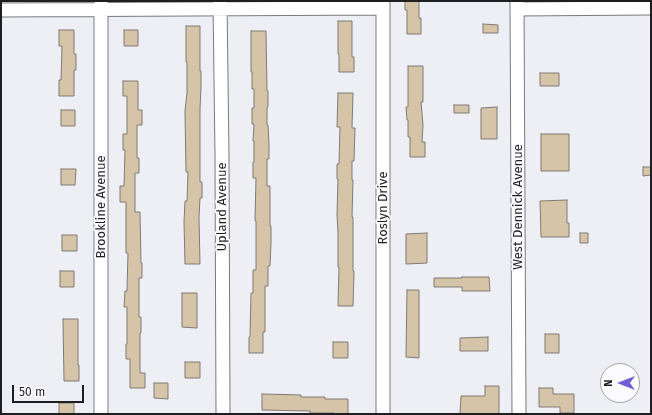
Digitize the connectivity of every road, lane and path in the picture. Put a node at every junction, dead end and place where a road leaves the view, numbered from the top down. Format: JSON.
{"nodes":[{"id":1,"x":101,"y":5,"type":"edge"},
{"id":2,"x":220,"y":5,"type":"edge"},
{"id":3,"x":383,"y":5,"type":"edge"},
{"id":4,"x":517,"y":5,"type":"edge"},
{"id":5,"x":651,"y":8,"type":"edge"},
{"id":6,"x":1,"y":10,"type":"edge"},
{"id":7,"x":101,"y":414,"type":"edge"},
{"id":8,"x":223,"y":414,"type":"edge"},
{"id":9,"x":383,"y":414,"type":"edge"},
{"id":10,"x":519,"y":414,"type":"edge"}],
"edges":[{"from":1,"to":2,"type":"street"},
{"from":1,"to":6,"type":"street"},
{"from":1,"to":7,"type":"street","name":"Brookline Avenue"},
{"from":2,"to":3,"type":"street"},
{"from":2,"to":8,"type":"street","name":"Upland Avenue"},
{"from":3,"to":9,"type":"street","name":"Roslyn Drive"},
{"from":4,"to":5,"type":"street"},
{"from":4,"to":10,"type":"street","name":"West Dennick Avenue"}]}
